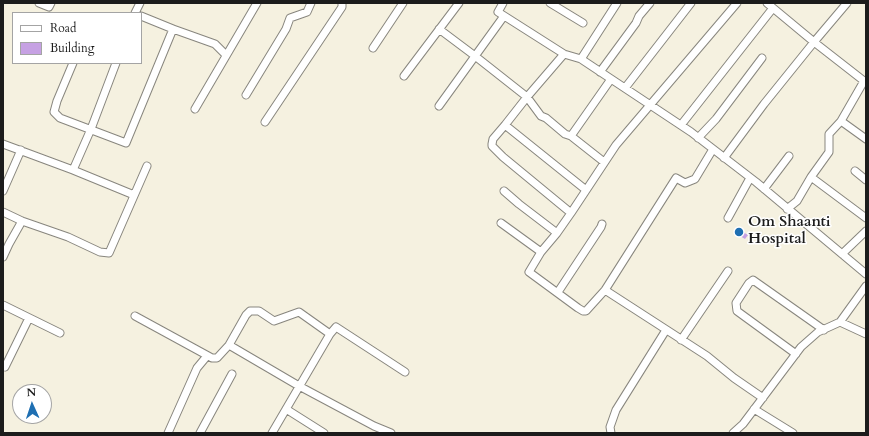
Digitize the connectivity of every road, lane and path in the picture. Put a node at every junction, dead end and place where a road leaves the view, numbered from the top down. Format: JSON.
{"nodes":[{"id":1,"x":39,"y":3,"type":"edge"},
{"id":2,"x":51,"y":3,"type":"edge"},
{"id":3,"x":140,"y":3,"type":"edge"},
{"id":4,"x":257,"y":3,"type":"edge"},
{"id":5,"x":311,"y":3,"type":"edge"},
{"id":6,"x":342,"y":3,"type":"edge"},
{"id":7,"x":403,"y":3,"type":"edge"},
{"id":8,"x":458,"y":3,"type":"edge"},
{"id":9,"x":503,"y":3,"type":"edge"},
{"id":10,"x":550,"y":3,"type":"edge"},
{"id":11,"x":617,"y":3,"type":"edge"},
{"id":12,"x":650,"y":3,"type":"edge"},
{"id":13,"x":691,"y":3,"type":"edge"},
{"id":14,"x":737,"y":3,"type":"edge"},
{"id":15,"x":847,"y":3,"type":"edge"},
{"id":16,"x":770,"y":6,"type":"edge"},
{"id":17,"x":136,"y":12,"type":"edge"},
{"id":18,"x":142,"y":16,"type":"edge"},
{"id":19,"x":504,"y":16,"type":"junction"},
{"id":20,"x":583,"y":23,"type":"dead end"},
{"id":21,"x":173,"y":29,"type":"junction"},
{"id":22,"x":439,"y":30,"type":"junction"},
{"id":23,"x":814,"y":42,"type":"junction"},
{"id":24,"x":373,"y":48,"type":"dead end"},
{"id":25,"x":564,"y":54,"type":"junction"},
{"id":26,"x":226,"y":55,"type":"junction"},
{"id":27,"x":475,"y":56,"type":"junction"},
{"id":28,"x":762,"y":58,"type":"dead end"},
{"id":29,"x":581,"y":59,"type":"junction"},
{"id":30,"x":73,"y":64,"type":"edge"},
{"id":31,"x":116,"y":64,"type":"edge"},
{"id":32,"x":600,"y":72,"type":"junction"},
{"id":33,"x":404,"y":76,"type":"dead end"},
{"id":34,"x":611,"y":79,"type":"junction"},
{"id":35,"x":625,"y":88,"type":"junction"},
{"id":36,"x":246,"y":95,"type":"dead end"},
{"id":37,"x":527,"y":97,"type":"junction"},
{"id":38,"x":650,"y":105,"type":"junction"},
{"id":39,"x":439,"y":106,"type":"dead end"},
{"id":40,"x":195,"y":109,"type":"dead end"},
{"id":41,"x":265,"y":122,"type":"dead end"},
{"id":42,"x":841,"y":122,"type":"junction"},
{"id":43,"x":505,"y":125,"type":"junction"},
{"id":44,"x":681,"y":125,"type":"junction"},
{"id":45,"x":91,"y":129,"type":"junction"},
{"id":46,"x":570,"y":136,"type":"junction"},
{"id":47,"x":698,"y":138,"type":"junction"},
{"id":48,"x":866,"y":139,"type":"edge"},
{"id":49,"x":3,"y":144,"type":"edge"},
{"id":50,"x":21,"y":150,"type":"junction"},
{"id":51,"x":713,"y":150,"type":"junction"},
{"id":52,"x":789,"y":156,"type":"dead end"},
{"id":53,"x":724,"y":158,"type":"junction"},
{"id":54,"x":604,"y":162,"type":"junction"},
{"id":55,"x":147,"y":166,"type":"dead end"},
{"id":56,"x":73,"y":170,"type":"junction"},
{"id":57,"x":855,"y":171,"type":"dead end"},
{"id":58,"x":811,"y":177,"type":"junction"},
{"id":59,"x":750,"y":178,"type":"junction"},
{"id":60,"x":866,"y":180,"type":"edge"},
{"id":61,"x":764,"y":189,"type":"junction"},
{"id":62,"x":586,"y":190,"type":"junction"},
{"id":63,"x":3,"y":191,"type":"edge"},
{"id":64,"x":504,"y":191,"type":"dead end"},
{"id":65,"x":134,"y":195,"type":"junction"},
{"id":66,"x":787,"y":208,"type":"junction"},
{"id":67,"x":3,"y":212,"type":"edge"},
{"id":68,"x":571,"y":213,"type":"junction"},
{"id":69,"x":728,"y":218,"type":"dead end"},
{"id":70,"x":866,"y":218,"type":"edge"},
{"id":71,"x":22,"y":221,"type":"junction"},
{"id":72,"x":501,"y":223,"type":"dead end"},
{"id":73,"x":602,"y":224,"type":"dead end"},
{"id":74,"x":866,"y":231,"type":"edge"},
{"id":75,"x":557,"y":233,"type":"junction"},
{"id":76,"x":541,"y":252,"type":"junction"},
{"id":77,"x":842,"y":254,"type":"junction"},
{"id":78,"x":3,"y":257,"type":"edge"},
{"id":79,"x":728,"y":271,"type":"dead end"},
{"id":80,"x":866,"y":274,"type":"edge"},
{"id":81,"x":866,"y":286,"type":"edge"},
{"id":82,"x":605,"y":290,"type":"junction"},
{"id":83,"x":558,"y":292,"type":"junction"},
{"id":84,"x":3,"y":305,"type":"edge"},
{"id":85,"x":135,"y":316,"type":"dead end"},
{"id":86,"x":29,"y":318,"type":"junction"},
{"id":87,"x":840,"y":322,"type":"junction"},
{"id":88,"x":666,"y":330,"type":"junction"},
{"id":89,"x":824,"y":330,"type":"junction"},
{"id":90,"x":60,"y":333,"type":"dead end"},
{"id":91,"x":330,"y":334,"type":"junction"},
{"id":92,"x":866,"y":334,"type":"edge"},
{"id":93,"x":681,"y":340,"type":"junction"},
{"id":94,"x":229,"y":345,"type":"junction"},
{"id":95,"x":796,"y":354,"type":"junction"},
{"id":96,"x":207,"y":356,"type":"junction"},
{"id":97,"x":5,"y":367,"type":"dead end"},
{"id":98,"x":404,"y":372,"type":"dead end"},
{"id":99,"x":232,"y":374,"type":"dead end"},
{"id":100,"x":299,"y":386,"type":"junction"},
{"id":101,"x":763,"y":398,"type":"junction"},
{"id":102,"x":286,"y":409,"type":"junction"},
{"id":103,"x":754,"y":409,"type":"junction"},
{"id":104,"x":168,"y":433,"type":"edge"},
{"id":105,"x":200,"y":433,"type":"edge"},
{"id":106,"x":272,"y":433,"type":"edge"},
{"id":107,"x":324,"y":433,"type":"edge"},
{"id":108,"x":391,"y":433,"type":"edge"},
{"id":109,"x":611,"y":433,"type":"edge"},
{"id":110,"x":733,"y":433,"type":"edge"},
{"id":111,"x":793,"y":433,"type":"edge"}],
"edges":[{"from":1,"to":2,"type":"street"},
{"from":3,"to":17,"type":"street"},
{"from":4,"to":26,"type":"street"},
{"from":5,"to":36,"type":"street"},
{"from":6,"to":41,"type":"street"},
{"from":7,"to":24,"type":"street"},
{"from":8,"to":22,"type":"street"},
{"from":9,"to":19,"type":"street"},
{"from":10,"to":20,"type":"street"},
{"from":11,"to":29,"type":"street"},
{"from":12,"to":32,"type":"street"},
{"from":13,"to":35,"type":"street"},
{"from":14,"to":38,"type":"street"},
{"from":15,"to":23,"type":"street"},
{"from":16,"to":23,"type":"street"},
{"from":16,"to":44,"type":"street"},
{"from":18,"to":21,"type":"street"},
{"from":19,"to":25,"type":"street"},
{"from":19,"to":27,"type":"street"},
{"from":21,"to":26,"type":"street"},
{"from":21,"to":45,"type":"street"},
{"from":22,"to":27,"type":"street"},
{"from":22,"to":33,"type":"street"},
{"from":23,"to":42,"type":"street"},
{"from":23,"to":53,"type":"street"},
{"from":25,"to":29,"type":"street"},
{"from":25,"to":37,"type":"street"},
{"from":26,"to":40,"type":"street"},
{"from":27,"to":37,"type":"street"},
{"from":27,"to":39,"type":"street"},
{"from":28,"to":47,"type":"street"},
{"from":29,"to":32,"type":"street"},
{"from":30,"to":45,"type":"street"},
{"from":31,"to":45,"type":"street"},
{"from":32,"to":34,"type":"street"},
{"from":34,"to":35,"type":"street"},
{"from":34,"to":46,"type":"street"},
{"from":35,"to":38,"type":"street"},
{"from":37,"to":43,"type":"street"},
{"from":37,"to":46,"type":"street"},
{"from":38,"to":44,"type":"street"},
{"from":38,"to":54,"type":"street"},
{"from":42,"to":48,"type":"street"},
{"from":42,"to":58,"type":"street"},
{"from":43,"to":62,"type":"street"},
{"from":43,"to":68,"type":"street"},
{"from":44,"to":47,"type":"street"},
{"from":45,"to":56,"type":"street"},
{"from":46,"to":54,"type":"street"},
{"from":47,"to":51,"type":"street"},
{"from":49,"to":50,"type":"street"},
{"from":50,"to":56,"type":"street"},
{"from":50,"to":63,"type":"street"},
{"from":51,"to":53,"type":"street"},
{"from":51,"to":82,"type":"street"},
{"from":52,"to":61,"type":"street"},
{"from":53,"to":59,"type":"street"},
{"from":54,"to":62,"type":"street"},
{"from":55,"to":65,"type":"street"},
{"from":56,"to":65,"type":"street"},
{"from":57,"to":60,"type":"street"},
{"from":58,"to":66,"type":"street"},
{"from":58,"to":70,"type":"street"},
{"from":59,"to":61,"type":"street"},
{"from":59,"to":69,"type":"street"},
{"from":61,"to":66,"type":"street"},
{"from":62,"to":68,"type":"street"},
{"from":64,"to":75,"type":"street"},
{"from":65,"to":71,"type":"street"},
{"from":66,"to":77,"type":"street"},
{"from":67,"to":71,"type":"street"},
{"from":68,"to":75,"type":"street"},
{"from":71,"to":78,"type":"street"},
{"from":72,"to":76,"type":"street"},
{"from":73,"to":83,"type":"street"},
{"from":74,"to":77,"type":"street"},
{"from":75,"to":76,"type":"street"},
{"from":76,"to":83,"type":"street"},
{"from":77,"to":80,"type":"street"},
{"from":79,"to":93,"type":"street"},
{"from":81,"to":87,"type":"street"},
{"from":82,"to":83,"type":"street"},
{"from":82,"to":88,"type":"street"},
{"from":84,"to":86,"type":"street"},
{"from":85,"to":96,"type":"street"},
{"from":86,"to":90,"type":"street"},
{"from":86,"to":97,"type":"street"},
{"from":87,"to":89,"type":"street"},
{"from":87,"to":92,"type":"street"},
{"from":88,"to":93,"type":"street"},
{"from":88,"to":109,"type":"street"},
{"from":89,"to":95,"type":"street"},
{"from":89,"to":95,"type":"street"},
{"from":91,"to":94,"type":"street"},
{"from":91,"to":98,"type":"street"},
{"from":91,"to":100,"type":"street"},
{"from":93,"to":101,"type":"street"},
{"from":94,"to":96,"type":"street"},
{"from":94,"to":100,"type":"street"},
{"from":95,"to":101,"type":"street"},
{"from":96,"to":104,"type":"street"},
{"from":99,"to":105,"type":"street"},
{"from":100,"to":102,"type":"street"},
{"from":100,"to":108,"type":"street"},
{"from":101,"to":103,"type":"street"},
{"from":102,"to":106,"type":"street"},
{"from":102,"to":107,"type":"street"},
{"from":103,"to":110,"type":"street"},
{"from":103,"to":111,"type":"street"}]}
